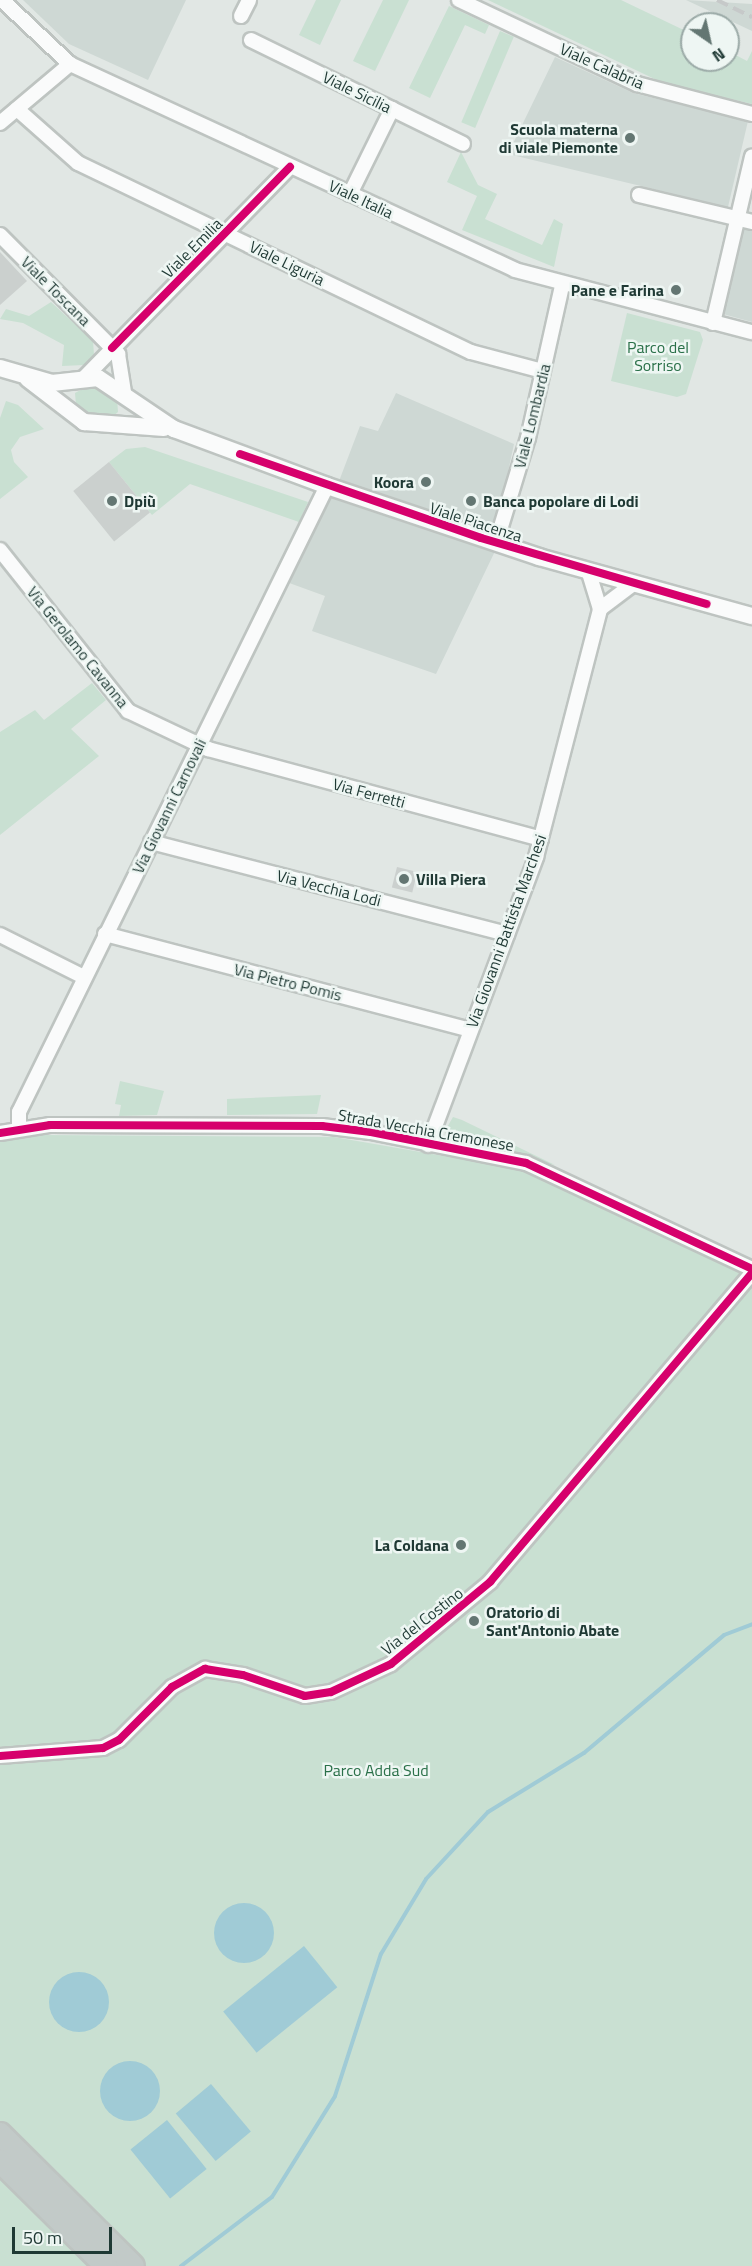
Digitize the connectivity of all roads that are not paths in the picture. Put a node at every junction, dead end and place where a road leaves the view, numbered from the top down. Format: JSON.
{"nodes":[{"id":1,"x":2,"y":0,"type":"edge"},
{"id":2,"x":249,"y":0,"type":"edge"},
{"id":3,"x":459,"y":0,"type":"edge"},
{"id":4,"x":241,"y":16,"type":"dead end"},
{"id":5,"x":251,"y":40,"type":"dead end"},
{"id":6,"x":70,"y":64,"type":"junction"},
{"id":7,"x":17,"y":109,"type":"junction"},
{"id":8,"x":392,"y":109,"type":"junction"},
{"id":9,"x":752,"y":114,"type":"edge"},
{"id":10,"x":0,"y":123,"type":"edge"},
{"id":11,"x":463,"y":144,"type":"dead end"},
{"id":12,"x":752,"y":157,"type":"edge"},
{"id":13,"x":290,"y":167,"type":"junction"},
{"id":14,"x":350,"y":194,"type":"junction"},
{"id":15,"x":639,"y":195,"type":"dead end"},
{"id":16,"x":737,"y":219,"type":"junction"},
{"id":17,"x":752,"y":222,"type":"edge"},
{"id":18,"x":225,"y":233,"type":"junction"},
{"id":19,"x":0,"y":235,"type":"edge"},
{"id":20,"x":562,"y":286,"type":"junction"},
{"id":21,"x":712,"y":323,"type":"junction"},
{"id":22,"x":752,"y":332,"type":"edge"},
{"id":23,"x":112,"y":348,"type":"junction"},
{"id":24,"x":0,"y":368,"type":"edge"},
{"id":25,"x":543,"y":371,"type":"junction"},
{"id":26,"x":85,"y":377,"type":"junction"},
{"id":27,"x":28,"y":378,"type":"junction"},
{"id":28,"x":124,"y":392,"type":"junction"},
{"id":29,"x":72,"y":415,"type":"junction"},
{"id":30,"x":115,"y":427,"type":"junction"},
{"id":31,"x":174,"y":429,"type":"junction"},
{"id":32,"x":327,"y":486,"type":"junction"},
{"id":33,"x":496,"y":543,"type":"junction"},
{"id":34,"x":0,"y":550,"type":"edge"},
{"id":35,"x":589,"y":572,"type":"junction"},
{"id":36,"x":632,"y":585,"type":"junction"},
{"id":37,"x":600,"y":609,"type":"junction"},
{"id":38,"x":752,"y":616,"type":"edge"},
{"id":39,"x":199,"y":746,"type":"junction"},
{"id":40,"x":541,"y":839,"type":"junction"},
{"id":41,"x":151,"y":842,"type":"junction"},
{"id":42,"x":105,"y":934,"type":"junction"},
{"id":43,"x":507,"y":934,"type":"junction"},
{"id":44,"x":0,"y":935,"type":"edge"},
{"id":45,"x":84,"y":977,"type":"junction"},
{"id":46,"x":471,"y":1030,"type":"junction"},
{"id":47,"x":19,"y":1128,"type":"junction"},
{"id":48,"x":0,"y":1133,"type":"edge"},
{"id":49,"x":428,"y":1145,"type":"junction"},
{"id":50,"x":752,"y":1271,"type":"edge"},
{"id":51,"x":0,"y":1756,"type":"edge"},
{"id":52,"x":0,"y":2134,"type":"edge"},
{"id":53,"x":0,"y":2161,"type":"edge"},
{"id":54,"x":106,"y":2266,"type":"edge"},
{"id":55,"x":133,"y":2266,"type":"edge"}],
"edges":[{"from":1,"to":6,"type":"street","name":"Viale Italia"},
{"from":2,"to":4,"type":"street"},
{"from":3,"to":9,"type":"street","name":"Viale Calabria"},
{"from":5,"to":8,"type":"street","name":"Viale Sicilia"},
{"from":6,"to":7,"type":"street"},
{"from":6,"to":13,"type":"street","name":"Viale Italia"},
{"from":7,"to":10,"type":"street"},
{"from":7,"to":18,"type":"street","name":"Viale Liguria"},
{"from":8,"to":11,"type":"street","name":"Viale Sicilia"},
{"from":8,"to":14,"type":"street"},
{"from":12,"to":16,"type":"street"},
{"from":13,"to":14,"type":"street","name":"Viale Italia"},
{"from":13,"to":18,"type":"street","name":"Viale Emilia"},
{"from":14,"to":20,"type":"street","name":"Viale Italia"},
{"from":15,"to":16,"type":"street"},
{"from":16,"to":17,"type":"street"},
{"from":16,"to":21,"type":"street"},
{"from":18,"to":23,"type":"street","name":"Viale Emilia"},
{"from":18,"to":25,"type":"street","name":"Viale Liguria"},
{"from":19,"to":23,"type":"street","name":"Viale Toscana"},
{"from":20,"to":21,"type":"street","name":"Viale Italia"},
{"from":20,"to":25,"type":"street","name":"Viale Lombardia"},
{"from":21,"to":22,"type":"street","name":"Viale Italia"},
{"from":23,"to":26,"type":"street","name":"Viale Emilia"},
{"from":23,"to":28,"type":"street"},
{"from":24,"to":27,"type":"street"},
{"from":25,"to":33,"type":"street","name":"Viale Lombardia"},
{"from":26,"to":27,"type":"street"},
{"from":26,"to":28,"type":"street"},
{"from":26,"to":29,"type":"street"},
{"from":27,"to":29,"type":"street"},
{"from":28,"to":30,"type":"street"},
{"from":28,"to":31,"type":"street","name":"Viale Piacenza"},
{"from":29,"to":30,"type":"street"},
{"from":30,"to":31,"type":"street","name":"Viale Piacenza"},
{"from":31,"to":32,"type":"street","name":"Viale Piacenza"},
{"from":32,"to":33,"type":"street","name":"Viale Piacenza"},
{"from":32,"to":39,"type":"street","name":"Via Giovanni Carnovali"},
{"from":33,"to":35,"type":"street","name":"Viale Piacenza"},
{"from":34,"to":39,"type":"street","name":"Via Gerolamo Cavanna"},
{"from":35,"to":36,"type":"street","name":"Viale Piacenza"},
{"from":35,"to":37,"type":"street"},
{"from":36,"to":37,"type":"street"},
{"from":36,"to":38,"type":"street","name":"Viale Piacenza"},
{"from":37,"to":40,"type":"street","name":"Via Giovanni Battista Marchesi"},
{"from":39,"to":40,"type":"street","name":"Via Ferretti"},
{"from":39,"to":41,"type":"street","name":"Via Giovanni Carnovali"},
{"from":40,"to":43,"type":"street","name":"Via Giovanni Battista Marchesi"},
{"from":41,"to":42,"type":"street","name":"Via Giovanni Carnovali"},
{"from":41,"to":43,"type":"street","name":"Via Vecchia Lodi"},
{"from":42,"to":45,"type":"street","name":"Via Giovanni Carnovali"},
{"from":42,"to":46,"type":"street","name":"Via Pietro Pomis"},
{"from":43,"to":46,"type":"street","name":"Via Giovanni Battista Marchesi"},
{"from":44,"to":45,"type":"street"},
{"from":45,"to":47,"type":"street","name":"Via Giovanni Carnovali"},
{"from":46,"to":49,"type":"street","name":"Via Giovanni Battista Marchesi"},
{"from":47,"to":48,"type":"street","name":"Strada Vecchia Cremonese"},
{"from":47,"to":49,"type":"street","name":"Strada Vecchia Cremonese"},
{"from":49,"to":50,"type":"street","name":"Strada Vecchia Cremonese"},
{"from":50,"to":51,"type":"street","name":"Via del Costino"},
{"from":52,"to":55,"type":"highway"},
{"from":53,"to":54,"type":"highway"}]}
